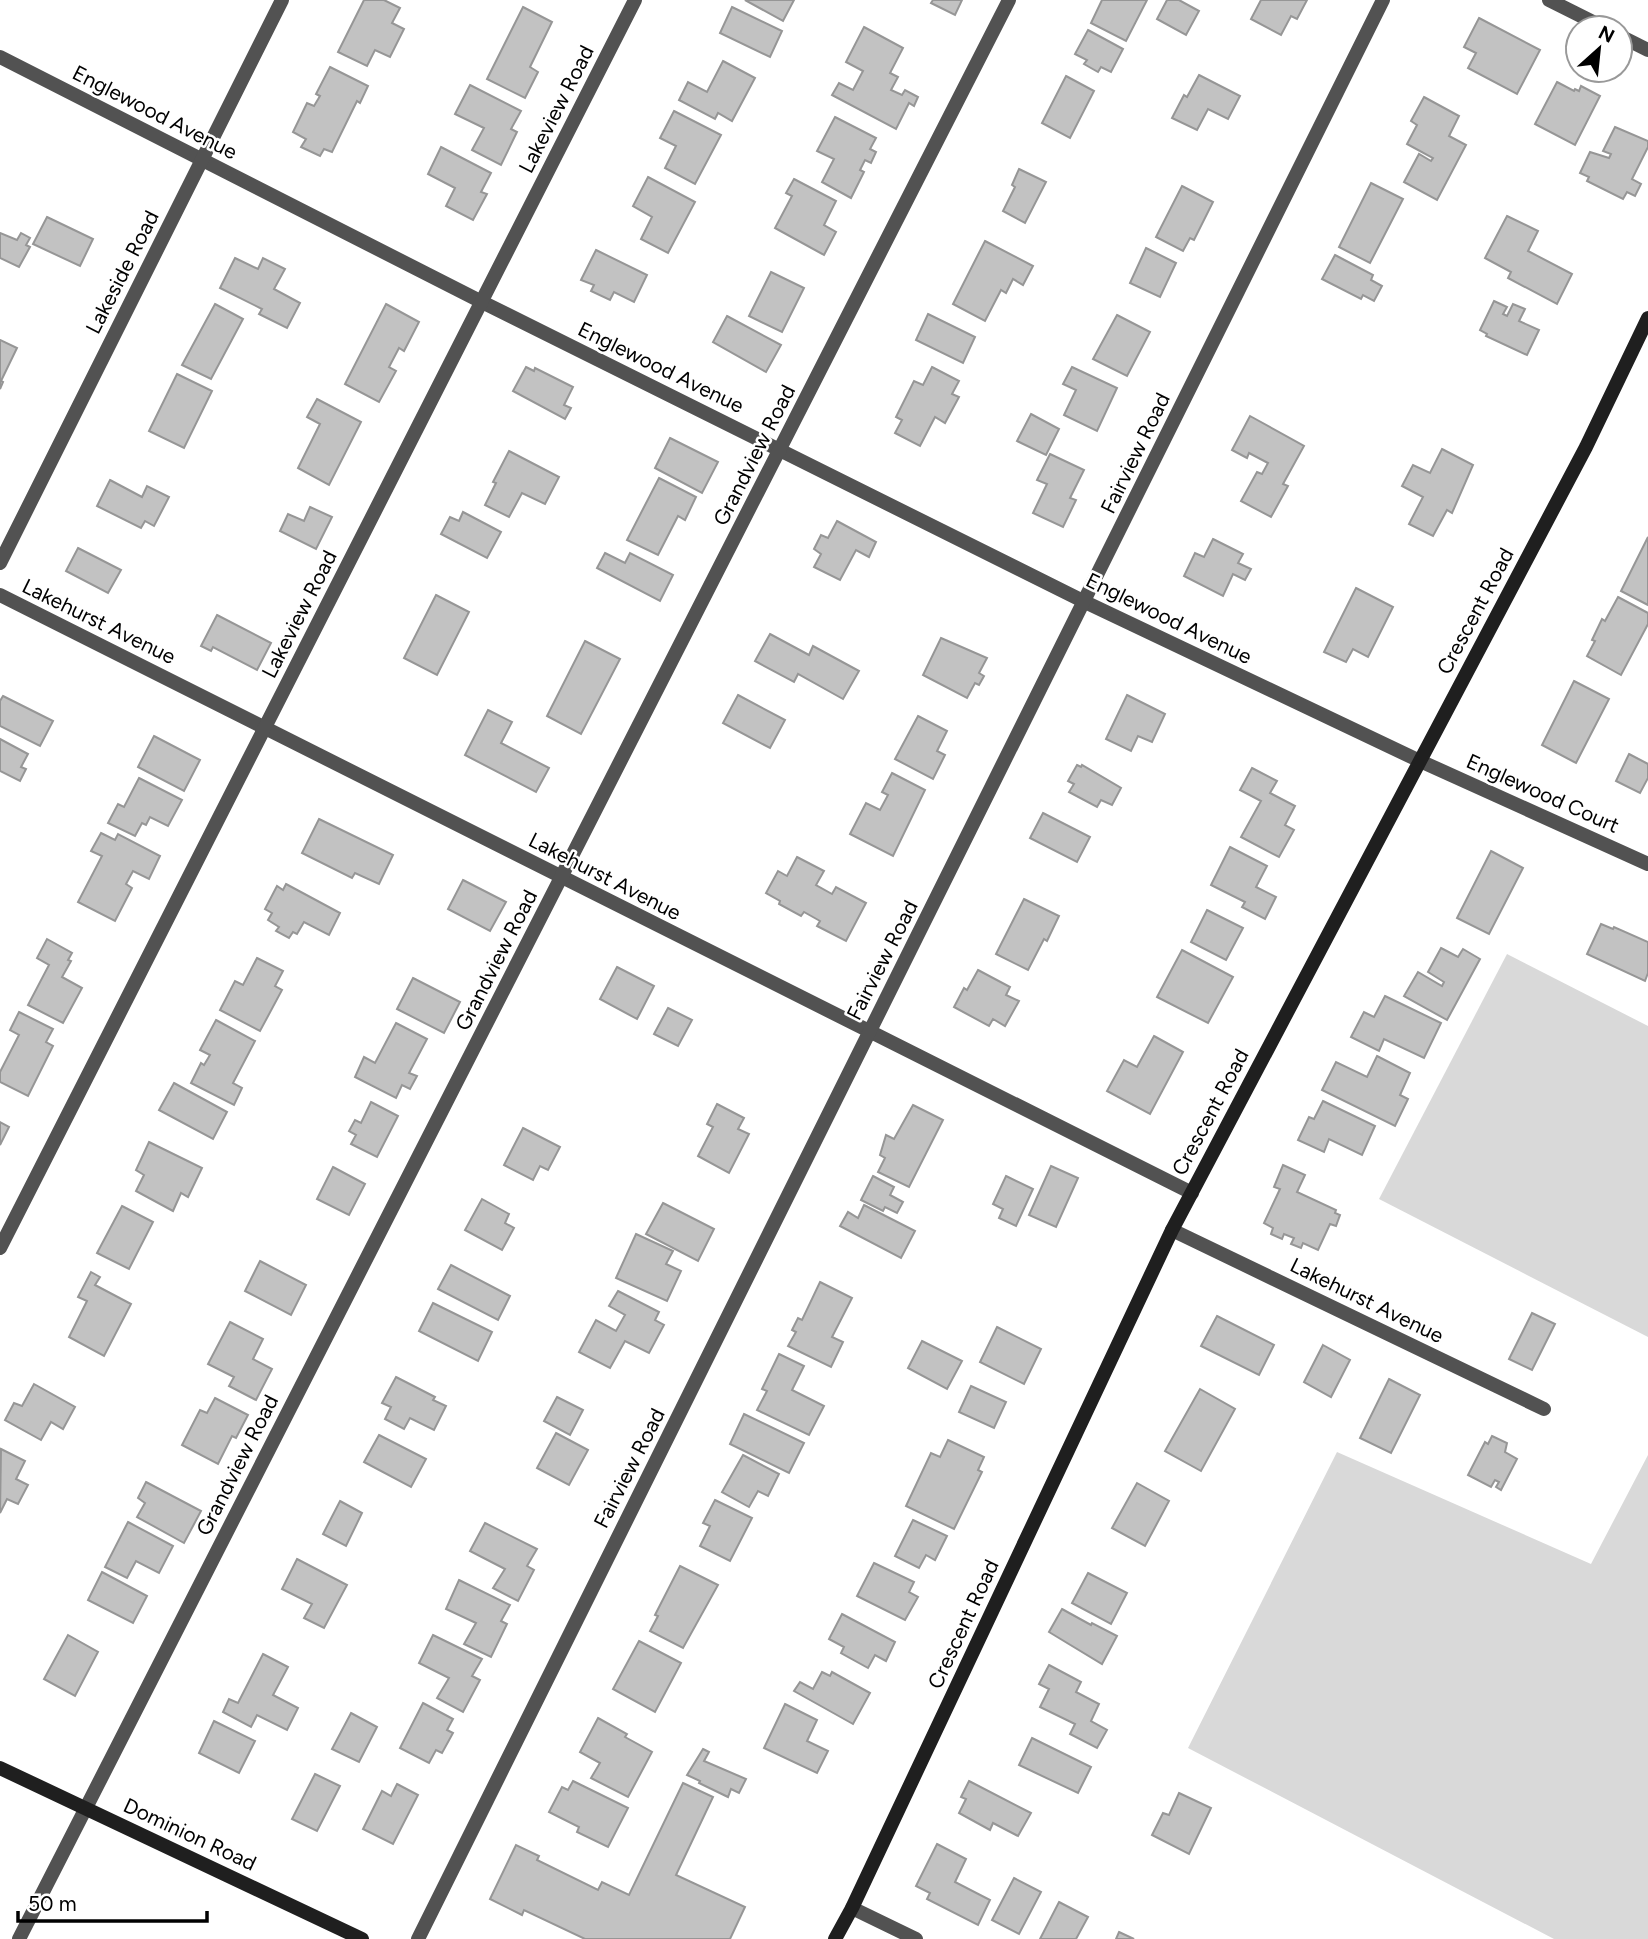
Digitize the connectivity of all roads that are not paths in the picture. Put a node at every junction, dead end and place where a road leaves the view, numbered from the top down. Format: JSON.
{"nodes":[{"id":1,"x":282,"y":0,"type":"edge"},
{"id":2,"x":635,"y":0,"type":"edge"},
{"id":3,"x":1009,"y":0,"type":"edge"},
{"id":4,"x":1383,"y":0,"type":"edge"},
{"id":5,"x":1549,"y":0,"type":"edge"},
{"id":6,"x":1577,"y":14,"type":"edge"},
{"id":7,"x":0,"y":57,"type":"edge"},
{"id":8,"x":202,"y":159,"type":"junction"},
{"id":9,"x":482,"y":302,"type":"junction"},
{"id":10,"x":1648,"y":318,"type":"edge"},
{"id":11,"x":780,"y":450,"type":"junction"},
{"id":12,"x":0,"y":563,"type":"edge"},
{"id":13,"x":0,"y":596,"type":"edge"},
{"id":14,"x":1085,"y":602,"type":"junction"},
{"id":15,"x":265,"y":726,"type":"junction"},
{"id":16,"x":1420,"y":761,"type":"junction"},
{"id":17,"x":1648,"y":864,"type":"edge"},
{"id":18,"x":562,"y":878,"type":"junction"},
{"id":19,"x":870,"y":1032,"type":"junction"},
{"id":20,"x":1192,"y":1193,"type":"junction"},
{"id":21,"x":1172,"y":1230,"type":"junction"},
{"id":22,"x":0,"y":1248,"type":"edge"},
{"id":23,"x":1544,"y":1409,"type":"dead end"},
{"id":24,"x":0,"y":1768,"type":"edge"},
{"id":25,"x":85,"y":1808,"type":"junction"},
{"id":26,"x":852,"y":1908,"type":"junction"},
{"id":27,"x":19,"y":1939,"type":"edge"},
{"id":28,"x":362,"y":1939,"type":"edge"},
{"id":29,"x":418,"y":1939,"type":"edge"},
{"id":30,"x":835,"y":1939,"type":"edge"},
{"id":31,"x":916,"y":1939,"type":"edge"}],
"edges":[{"from":1,"to":8,"type":"street","name":"Lakeside Road"},
{"from":2,"to":9,"type":"street","name":"Lakeview Road"},
{"from":3,"to":11,"type":"street","name":"Grandview Road"},
{"from":4,"to":14,"type":"street","name":"Fairview Road"},
{"from":5,"to":6,"type":"street"},
{"from":7,"to":8,"type":"street","name":"Englewood Avenue"},
{"from":8,"to":9,"type":"street","name":"Englewood Avenue"},
{"from":8,"to":12,"type":"street","name":"Lakeside Road"},
{"from":9,"to":11,"type":"street","name":"Englewood Avenue"},
{"from":9,"to":15,"type":"street","name":"Lakeview Road"},
{"from":10,"to":16,"type":"street","name":"Crescent Road"},
{"from":11,"to":14,"type":"street","name":"Englewood Avenue"},
{"from":11,"to":18,"type":"street","name":"Grandview Road"},
{"from":13,"to":15,"type":"street","name":"Lakehurst Avenue"},
{"from":14,"to":16,"type":"street","name":"Englewood Avenue"},
{"from":14,"to":19,"type":"street","name":"Fairview Road"},
{"from":15,"to":18,"type":"street","name":"Lakehurst Avenue"},
{"from":15,"to":22,"type":"street","name":"Lakeview Road"},
{"from":16,"to":17,"type":"street","name":"Englewood Court"},
{"from":16,"to":20,"type":"street","name":"Crescent Road"},
{"from":18,"to":19,"type":"street","name":"Lakehurst Avenue"},
{"from":18,"to":25,"type":"street","name":"Grandview Road"},
{"from":19,"to":20,"type":"street","name":"Lakehurst Avenue"},
{"from":19,"to":29,"type":"street","name":"Fairview Road"},
{"from":20,"to":21,"type":"street","name":"Crescent Road"},
{"from":21,"to":23,"type":"street","name":"Lakehurst Avenue"},
{"from":21,"to":26,"type":"street","name":"Crescent Road"},
{"from":24,"to":25,"type":"street","name":"Dominion Road"},
{"from":25,"to":27,"type":"street","name":"Grandview Road"},
{"from":25,"to":28,"type":"street","name":"Dominion Road"},
{"from":26,"to":30,"type":"street","name":"Crescent Road"},
{"from":26,"to":31,"type":"street"}]}
